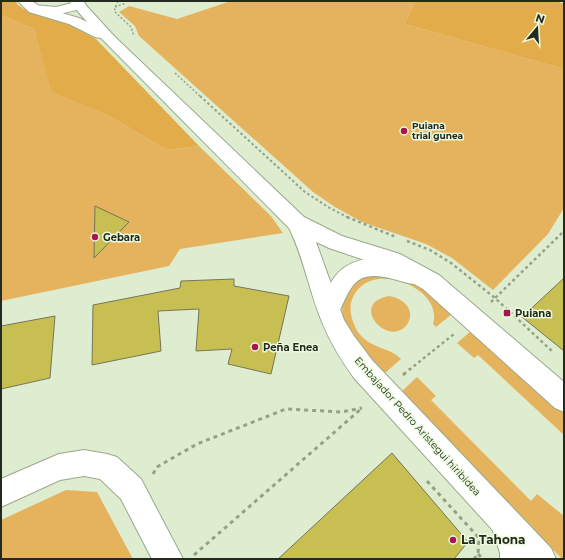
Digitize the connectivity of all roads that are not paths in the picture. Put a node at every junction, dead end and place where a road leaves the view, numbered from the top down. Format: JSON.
{"nodes":[{"id":1,"x":77,"y":3,"type":"edge"},
{"id":2,"x":29,"y":5,"type":"edge"},
{"id":3,"x":110,"y":40,"type":"junction"},
{"id":4,"x":297,"y":223,"type":"junction"},
{"id":5,"x":430,"y":282,"type":"junction"},
{"id":6,"x":329,"y":310,"type":"junction"},
{"id":7,"x":564,"y":399,"type":"edge"},
{"id":8,"x":1,"y":493,"type":"edge"},
{"id":9,"x":499,"y":515,"type":"junction"},
{"id":10,"x":183,"y":555,"type":"edge"},
{"id":11,"x":515,"y":559,"type":"edge"},
{"id":12,"x":540,"y":559,"type":"edge"}],
"edges":[{"from":1,"to":2,"type":"street"},
{"from":1,"to":3,"type":"street"},
{"from":2,"to":3,"type":"street"},
{"from":3,"to":4,"type":"street"},
{"from":4,"to":5,"type":"street"},
{"from":4,"to":6,"type":"street","name":"Embajador Pedro Aristegui hiribidea"},
{"from":5,"to":6,"type":"street"},
{"from":5,"to":7,"type":"street"},
{"from":6,"to":9,"type":"street","name":"Embajador Pedro Aristegui hiribidea"},
{"from":8,"to":10,"type":"street"},
{"from":9,"to":11,"type":"street"},
{"from":9,"to":12,"type":"street","name":"Embajador Pedro Aristegui hiribidea"}]}
